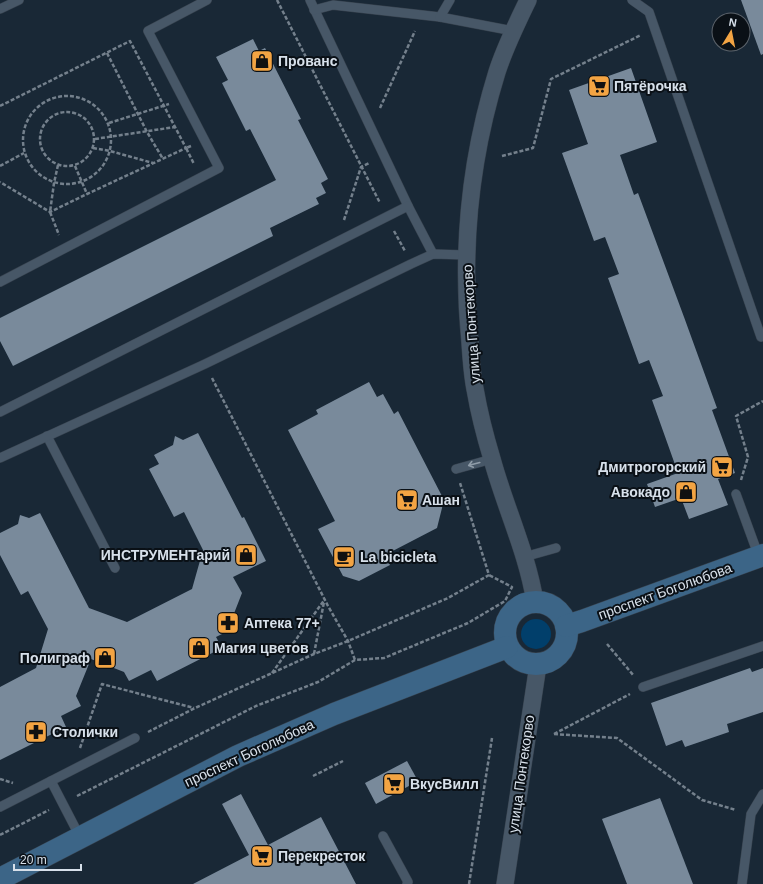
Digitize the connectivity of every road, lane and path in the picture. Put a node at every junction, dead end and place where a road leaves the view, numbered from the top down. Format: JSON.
{"nodes":[{"id":1,"x":19,"y":0,"type":"edge"},
{"id":2,"x":207,"y":0,"type":"edge"},
{"id":3,"x":277,"y":0,"type":"edge"},
{"id":4,"x":310,"y":0,"type":"edge"},
{"id":5,"x":450,"y":0,"type":"edge"},
{"id":6,"x":528,"y":0,"type":"edge"},
{"id":7,"x":632,"y":0,"type":"edge"},
{"id":8,"x":333,"y":3,"type":"edge"},
{"id":9,"x":0,"y":9,"type":"edge"},
{"id":10,"x":314,"y":10,"type":"junction"},
{"id":11,"x":423,"y":15,"type":"junction"},
{"id":12,"x":440,"y":17,"type":"junction"},
{"id":13,"x":655,"y":28,"type":"junction"},
{"id":14,"x":513,"y":31,"type":"junction"},
{"id":15,"x":107,"y":53,"type":"junction"},
{"id":16,"x":183,"y":99,"type":"junction"},
{"id":17,"x":0,"y":106,"type":"edge"},
{"id":18,"x":164,"y":106,"type":"junction"},
{"id":19,"x":139,"y":114,"type":"junction"},
{"id":20,"x":195,"y":122,"type":"junction"},
{"id":21,"x":109,"y":123,"type":"junction"},
{"id":22,"x":175,"y":127,"type":"junction"},
{"id":23,"x":370,"y":128,"type":"junction"},
{"id":24,"x":147,"y":132,"type":"junction"},
{"id":25,"x":112,"y":137,"type":"junction"},
{"id":26,"x":95,"y":139,"type":"junction"},
{"id":27,"x":93,"y":148,"type":"junction"},
{"id":28,"x":110,"y":151,"type":"junction"},
{"id":29,"x":24,"y":153,"type":"junction"},
{"id":30,"x":383,"y":156,"type":"junction"},
{"id":31,"x":502,"y":156,"type":"dead end"},
{"id":32,"x":163,"y":159,"type":"junction"},
{"id":33,"x":153,"y":163,"type":"junction"},
{"id":34,"x":58,"y":165,"type":"junction"},
{"id":35,"x":0,"y":166,"type":"edge"},
{"id":36,"x":75,"y":166,"type":"junction"},
{"id":37,"x":362,"y":167,"type":"junction"},
{"id":38,"x":0,"y":182,"type":"edge"},
{"id":39,"x":82,"y":182,"type":"junction"},
{"id":40,"x":54,"y":183,"type":"junction"},
{"id":41,"x":87,"y":194,"type":"junction"},
{"id":42,"x":408,"y":206,"type":"junction"},
{"id":43,"x":50,"y":212,"type":"junction"},
{"id":44,"x":386,"y":217,"type":"junction"},
{"id":45,"x":337,"y":242,"type":"junction"},
{"id":46,"x":65,"y":248,"type":"junction"},
{"id":47,"x":433,"y":254,"type":"junction"},
{"id":48,"x":466,"y":255,"type":"junction"},
{"id":49,"x":411,"y":264,"type":"junction"},
{"id":50,"x":0,"y":282,"type":"edge"},
{"id":51,"x":762,"y":338,"type":"edge"},
{"id":52,"x":205,"y":364,"type":"junction"},
{"id":53,"x":763,"y":401,"type":"edge"},
{"id":54,"x":0,"y":412,"type":"edge"},
{"id":55,"x":48,"y":436,"type":"junction"},
{"id":56,"x":0,"y":458,"type":"edge"},
{"id":57,"x":492,"y":459,"type":"junction"},
{"id":58,"x":456,"y":469,"type":"joint"},
{"id":59,"x":736,"y":494,"type":"joint"},
{"id":60,"x":556,"y":548,"type":"dead end"},
{"id":61,"x":761,"y":556,"type":"edge"},
{"id":62,"x":524,"y":557,"type":"junction"},
{"id":63,"x":115,"y":568,"type":"dead end"},
{"id":64,"x":489,"y":575,"type":"junction"},
{"id":65,"x":325,"y":599,"type":"junction"},
{"id":66,"x":534,"y":602,"type":"junction"},
{"id":67,"x":566,"y":626,"type":"junction"},
{"id":68,"x":348,"y":641,"type":"junction"},
{"id":69,"x":607,"y":644,"type":"dead end"},
{"id":70,"x":763,"y":646,"type":"edge"},
{"id":71,"x":507,"y":647,"type":"junction"},
{"id":72,"x":314,"y":654,"type":"junction"},
{"id":73,"x":355,"y":660,"type":"junction"},
{"id":74,"x":538,"y":665,"type":"junction"},
{"id":75,"x":272,"y":674,"type":"junction"},
{"id":76,"x":643,"y":687,"type":"junction"},
{"id":77,"x":195,"y":708,"type":"junction"},
{"id":78,"x":134,"y":738,"type":"joint"},
{"id":79,"x":492,"y":738,"type":"dead end"},
{"id":80,"x":343,"y":761,"type":"dead end"},
{"id":81,"x":73,"y":770,"type":"junction"},
{"id":82,"x":313,"y":776,"type":"dead end"},
{"id":83,"x":51,"y":781,"type":"junction"},
{"id":84,"x":763,"y":794,"type":"edge"},
{"id":85,"x":63,"y":803,"type":"junction"},
{"id":86,"x":0,"y":807,"type":"edge"},
{"id":87,"x":751,"y":814,"type":"junction"},
{"id":88,"x":0,"y":835,"type":"edge"},
{"id":89,"x":383,"y":836,"type":"dead end"},
{"id":90,"x":80,"y":837,"type":"junction"},
{"id":91,"x":0,"y":879,"type":"edge"},
{"id":92,"x":407,"y":884,"type":"edge"},
{"id":93,"x":469,"y":884,"type":"edge"},
{"id":94,"x":506,"y":884,"type":"edge"},
{"id":95,"x":742,"y":884,"type":"edge"}],
"edges":[{"from":1,"to":9,"type":"lane"},
{"from":2,"to":16,"type":"lane"},
{"from":3,"to":37,"type":"path"},
{"from":4,"to":10,"type":"lane"},
{"from":5,"to":12,"type":"lane"},
{"from":6,"to":14,"type":"street","name":"улица Понтекорво"},
{"from":7,"to":13,"type":"lane"},
{"from":8,"to":10,"type":"lane"},
{"from":8,"to":11,"type":"lane"},
{"from":10,"to":23,"type":"lane"},
{"from":11,"to":12,"type":"lane"},
{"from":11,"to":23,"type":"path"},
{"from":12,"to":14,"type":"lane"},
{"from":13,"to":31,"type":"path"},
{"from":13,"to":51,"type":"lane"},
{"from":14,"to":48,"type":"street","name":"улица Понтекорво"},
{"from":15,"to":17,"type":"path"},
{"from":15,"to":18,"type":"path"},
{"from":15,"to":19,"type":"path"},
{"from":16,"to":18,"type":"path"},
{"from":16,"to":20,"type":"lane"},
{"from":18,"to":19,"type":"path"},
{"from":18,"to":22,"type":"path"},
{"from":19,"to":21,"type":"path"},
{"from":19,"to":24,"type":"path"},
{"from":20,"to":22,"type":"path"},
{"from":20,"to":46,"type":"lane"},
{"from":21,"to":25,"type":"path"},
{"from":21,"to":29,"type":"path"},
{"from":22,"to":24,"type":"path"},
{"from":22,"to":32,"type":"path"},
{"from":23,"to":30,"type":"lane"},
{"from":24,"to":25,"type":"path"},
{"from":24,"to":32,"type":"path"},
{"from":25,"to":26,"type":"path"},
{"from":25,"to":28,"type":"path"},
{"from":26,"to":27,"type":"path"},
{"from":26,"to":34,"type":"path"},
{"from":27,"to":28,"type":"path"},
{"from":27,"to":36,"type":"path"},
{"from":28,"to":33,"type":"path"},
{"from":28,"to":39,"type":"path"},
{"from":29,"to":35,"type":"path"},
{"from":29,"to":40,"type":"path"},
{"from":30,"to":37,"type":"path"},
{"from":30,"to":42,"type":"lane"},
{"from":32,"to":33,"type":"path"},
{"from":33,"to":41,"type":"path"},
{"from":34,"to":36,"type":"path"},
{"from":34,"to":40,"type":"path"},
{"from":36,"to":39,"type":"path"},
{"from":37,"to":44,"type":"path"},
{"from":37,"to":45,"type":"path"},
{"from":38,"to":43,"type":"path"},
{"from":39,"to":40,"type":"path"},
{"from":39,"to":41,"type":"path"},
{"from":40,"to":43,"type":"path"},
{"from":41,"to":43,"type":"path"},
{"from":42,"to":44,"type":"lane"},
{"from":42,"to":47,"type":"lane"},
{"from":43,"to":46,"type":"path"},
{"from":44,"to":45,"type":"lane"},
{"from":44,"to":49,"type":"path"},
{"from":45,"to":54,"type":"lane"},
{"from":46,"to":50,"type":"lane"},
{"from":47,"to":48,"type":"lane"},
{"from":47,"to":49,"type":"lane"},
{"from":48,"to":57,"type":"street","name":"улица Понтекорво"},
{"from":49,"to":52,"type":"lane"},
{"from":52,"to":55,"type":"lane"},
{"from":52,"to":65,"type":"path"},
{"from":53,"to":59,"type":"path"},
{"from":55,"to":56,"type":"lane"},
{"from":55,"to":63,"type":"lane"},
{"from":57,"to":58,"type":"lane","one_way":true},
{"from":57,"to":62,"type":"street","name":"улица Понтекорво"},
{"from":58,"to":64,"type":"path"},
{"from":59,"to":61,"type":"lane"},
{"from":60,"to":62,"type":"lane"},
{"from":61,"to":67,"type":"main road","name":"проспект Боголюбова"},
{"from":62,"to":66,"type":"street","name":"улица Понтекорво"},
{"from":64,"to":68,"type":"path"},
{"from":64,"to":73,"type":"path"},
{"from":65,"to":68,"type":"path"},
{"from":65,"to":72,"type":"path"},
{"from":65,"to":75,"type":"path"},
{"from":66,"to":67,"type":"main road"},
{"from":66,"to":71,"type":"main road"},
{"from":67,"to":74,"type":"main road"},
{"from":68,"to":72,"type":"path"},
{"from":68,"to":73,"type":"path"},
{"from":69,"to":76,"type":"path"},
{"from":70,"to":76,"type":"lane"},
{"from":71,"to":74,"type":"main road"},
{"from":71,"to":90,"type":"main road","name":"проспект Боголюбова"},
{"from":72,"to":75,"type":"path"},
{"from":73,"to":85,"type":"path"},
{"from":74,"to":94,"type":"street","name":"улица Понтекорво"},
{"from":75,"to":77,"type":"path"},
{"from":76,"to":87,"type":"path"},
{"from":77,"to":78,"type":"path"},
{"from":77,"to":81,"type":"path"},
{"from":78,"to":81,"type":"lane"},
{"from":79,"to":93,"type":"path"},
{"from":80,"to":82,"type":"path"},
{"from":81,"to":83,"type":"lane"},
{"from":83,"to":85,"type":"lane"},
{"from":83,"to":86,"type":"lane"},
{"from":84,"to":87,"type":"lane"},
{"from":85,"to":88,"type":"path"},
{"from":85,"to":90,"type":"lane"},
{"from":87,"to":95,"type":"lane"},
{"from":89,"to":92,"type":"lane"},
{"from":90,"to":91,"type":"main road","name":"проспект Боголюбова"}]}
